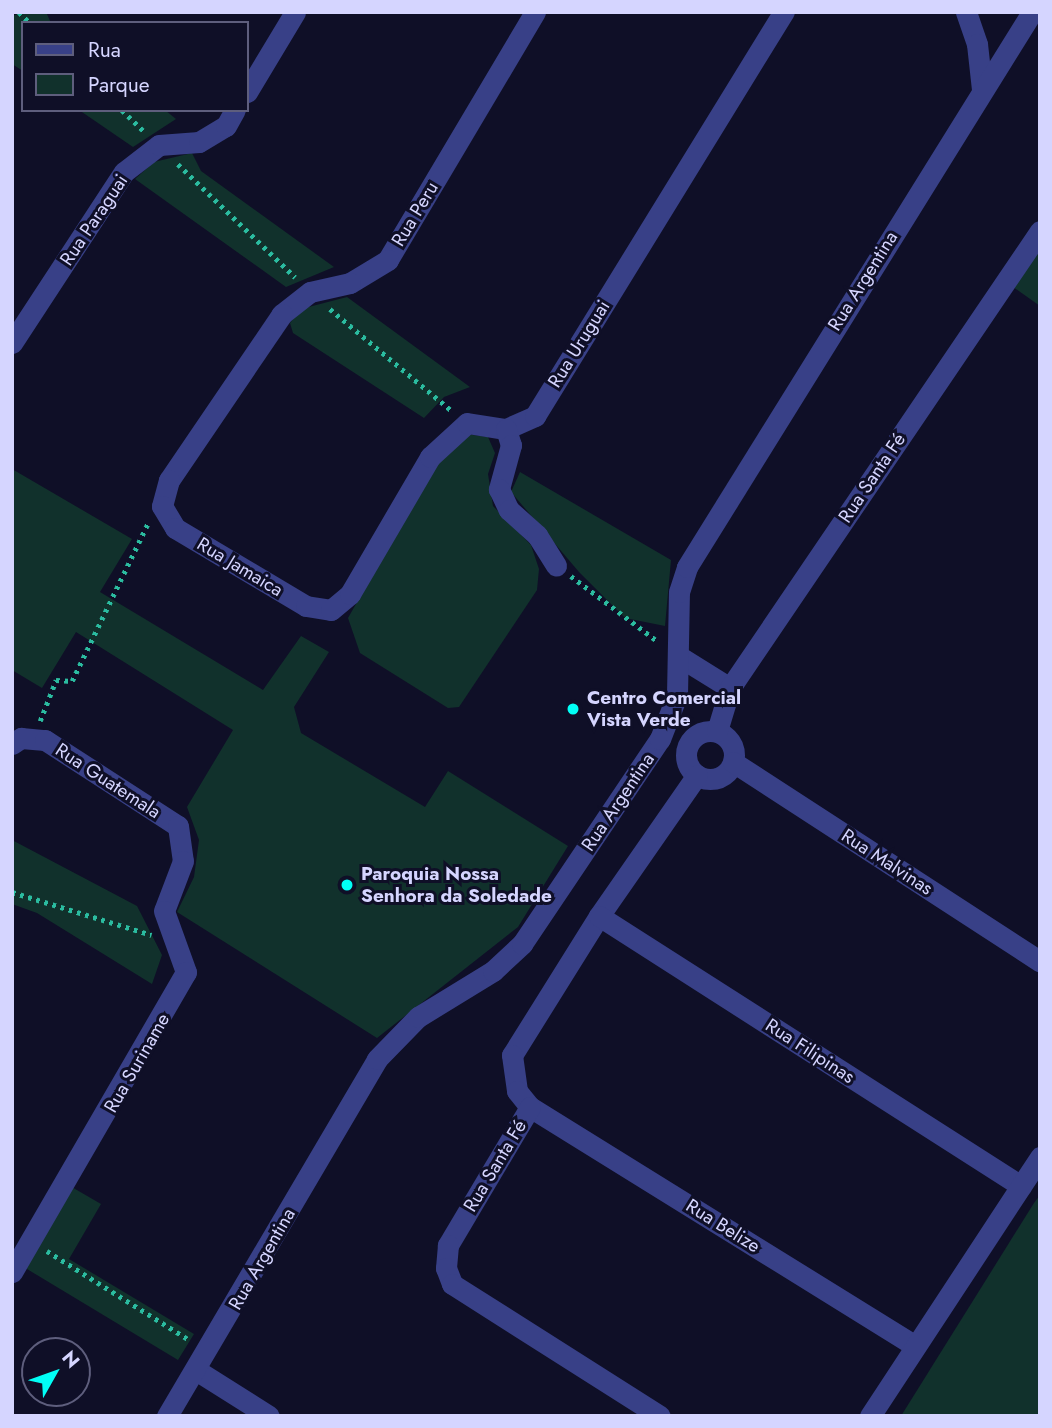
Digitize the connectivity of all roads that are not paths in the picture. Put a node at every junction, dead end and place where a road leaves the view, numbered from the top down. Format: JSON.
{"nodes":[{"id":1,"x":295,"y":12,"type":"edge"},
{"id":2,"x":534,"y":12,"type":"edge"},
{"id":3,"x":784,"y":12,"type":"edge"},
{"id":4,"x":966,"y":12,"type":"edge"},
{"id":5,"x":1032,"y":12,"type":"edge"},
{"id":6,"x":982,"y":89,"type":"junction"},
{"id":7,"x":248,"y":90,"type":"edge"},
{"id":8,"x":234,"y":112,"type":"edge"},
{"id":9,"x":1040,"y":231,"type":"edge"},
{"id":10,"x":12,"y":343,"type":"edge"},
{"id":11,"x":506,"y":429,"type":"junction"},
{"id":12,"x":162,"y":506,"type":"joint"},
{"id":13,"x":556,"y":565,"type":"road end"},
{"id":14,"x":680,"y":657,"type":"junction"},
{"id":15,"x":730,"y":688,"type":"junction"},
{"id":16,"x":717,"y":731,"type":"junction"},
{"id":17,"x":660,"y":739,"type":"junction"},
{"id":18,"x":17,"y":741,"type":"edge"},
{"id":19,"x":687,"y":747,"type":"junction"},
{"id":20,"x":733,"y":762,"type":"junction"},
{"id":21,"x":697,"y":775,"type":"junction"},
{"id":22,"x":183,"y":840,"type":"joint"},
{"id":23,"x":599,"y":916,"type":"junction"},
{"id":24,"x":1040,"y":961,"type":"edge"},
{"id":25,"x":530,"y":1107,"type":"junction"},
{"id":26,"x":1040,"y":1157,"type":"edge"},
{"id":27,"x":1021,"y":1186,"type":"junction"},
{"id":28,"x":12,"y":1272,"type":"edge"},
{"id":29,"x":915,"y":1346,"type":"junction"},
{"id":30,"x":197,"y":1370,"type":"junction"},
{"id":31,"x":167,"y":1416,"type":"edge"},
{"id":32,"x":269,"y":1416,"type":"edge"},
{"id":33,"x":660,"y":1416,"type":"edge"},
{"id":34,"x":870,"y":1416,"type":"edge"}],
"edges":[{"from":1,"to":7,"type":"street"},
{"from":2,"to":12,"type":"street","name":"Rua Peru"},
{"from":3,"to":11,"type":"street","name":"Rua Uruguai"},
{"from":4,"to":6,"type":"street"},
{"from":5,"to":6,"type":"street","name":"Rua Argentina"},
{"from":6,"to":14,"type":"street","name":"Rua Argentina"},
{"from":8,"to":10,"type":"street","name":"Rua Paraguai"},
{"from":9,"to":15,"type":"street","name":"Rua Santa Fé"},
{"from":11,"to":12,"type":"street","name":"Rua Jamaica"},
{"from":11,"to":13,"type":"street"},
{"from":14,"to":15,"type":"street"},
{"from":14,"to":17,"type":"street","name":"Rua Argentina"},
{"from":15,"to":16,"type":"street","name":"Rua Santa Fé"},
{"from":16,"to":19,"type":"street"},
{"from":16,"to":20,"type":"street"},
{"from":17,"to":19,"type":"street"},
{"from":17,"to":30,"type":"street","name":"Rua Argentina"},
{"from":18,"to":22,"type":"street","name":"Rua Guatemala"},
{"from":19,"to":21,"type":"street"},
{"from":20,"to":21,"type":"street"},
{"from":20,"to":24,"type":"street","name":"Rua Malvinas"},
{"from":21,"to":23,"type":"street","name":"Rua Santa Fé"},
{"from":22,"to":28,"type":"street","name":"Rua Suriname"},
{"from":23,"to":25,"type":"street","name":"Rua Santa Fé"},
{"from":23,"to":27,"type":"street","name":"Rua Filipinas"},
{"from":25,"to":29,"type":"street","name":"Rua Belize"},
{"from":25,"to":33,"type":"street","name":"Rua Santa Fé"},
{"from":26,"to":27,"type":"street"},
{"from":27,"to":29,"type":"street"},
{"from":29,"to":34,"type":"street"},
{"from":30,"to":31,"type":"street","name":"Rua Argentina"},
{"from":30,"to":32,"type":"street"}]}
